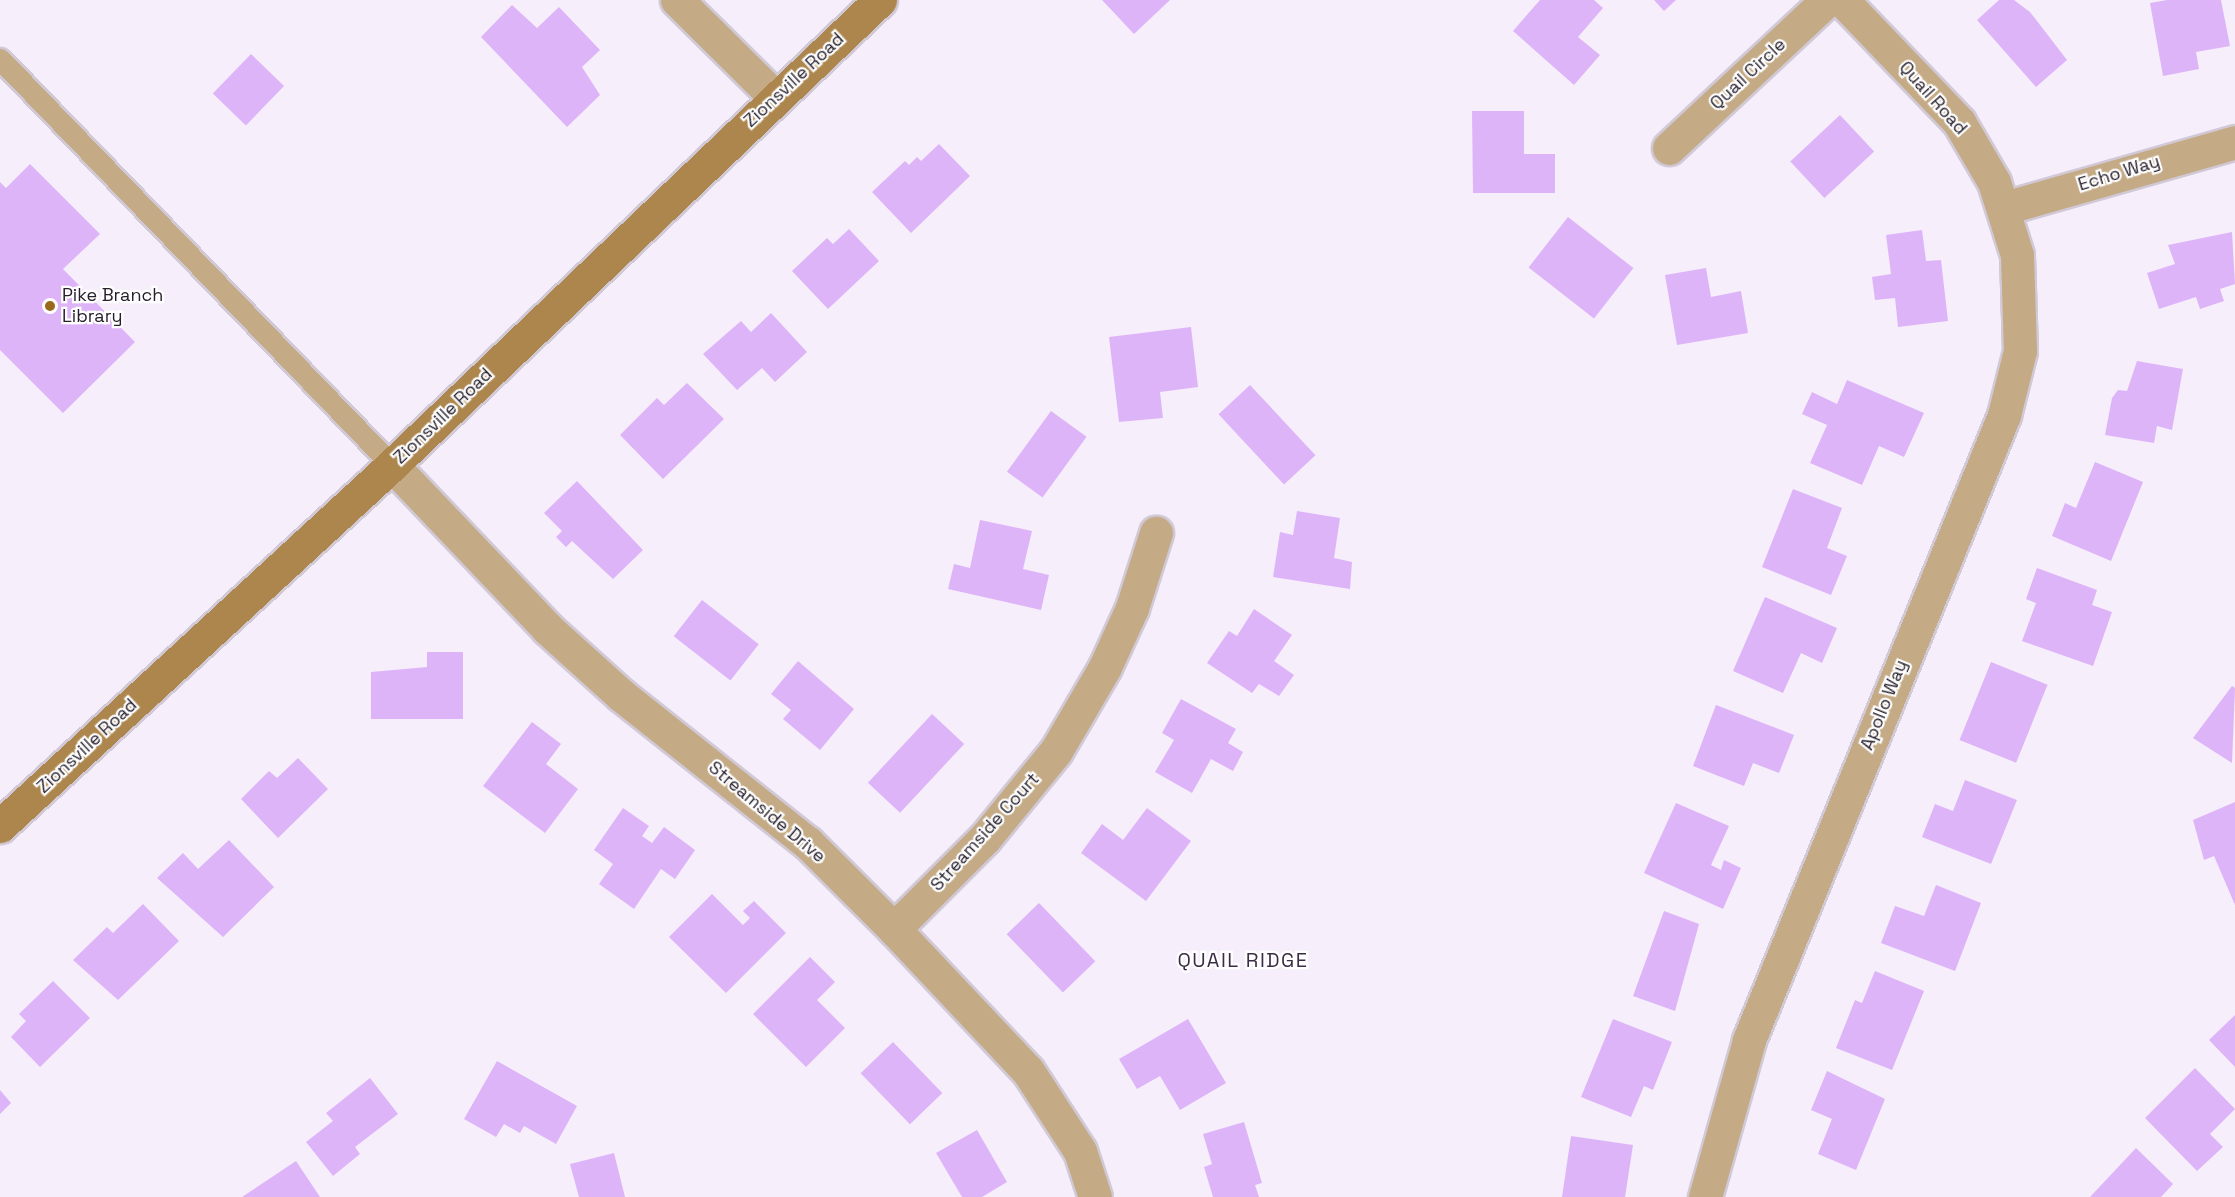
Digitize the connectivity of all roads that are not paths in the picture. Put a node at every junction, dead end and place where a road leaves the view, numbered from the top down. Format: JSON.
{"nodes":[{"id":1,"x":678,"y":0,"type":"edge"},
{"id":2,"x":880,"y":0,"type":"edge"},
{"id":3,"x":1827,"y":0,"type":"edge"},
{"id":4,"x":1842,"y":0,"type":"edge"},
{"id":5,"x":0,"y":59,"type":"edge"},
{"id":6,"x":775,"y":97,"type":"junction"},
{"id":7,"x":2235,"y":142,"type":"edge"},
{"id":8,"x":1669,"y":148,"type":"dead end"},
{"id":9,"x":2004,"y":208,"type":"junction"},
{"id":10,"x":392,"y":465,"type":"junction"},
{"id":11,"x":1156,"y":533,"type":"dead end"},
{"id":12,"x":0,"y":826,"type":"edge"},
{"id":13,"x":894,"y":929,"type":"junction"},
{"id":14,"x":1095,"y":1197,"type":"edge"},
{"id":15,"x":1705,"y":1197,"type":"edge"}],
"edges":[{"from":1,"to":6,"type":"street"},
{"from":2,"to":6,"type":"street","name":"Zionsville Road"},
{"from":3,"to":8,"type":"street","name":"Quail Circle"},
{"from":4,"to":9,"type":"street","name":"Quail Road"},
{"from":5,"to":10,"type":"lane"},
{"from":6,"to":10,"type":"street","name":"Zionsville Road"},
{"from":7,"to":9,"type":"street","name":"Echo Way"},
{"from":9,"to":15,"type":"street","name":"Apollo Way"},
{"from":10,"to":12,"type":"street","name":"Zionsville Road"},
{"from":10,"to":13,"type":"street","name":"Streamside Drive"},
{"from":11,"to":13,"type":"street","name":"Streamside Court"},
{"from":13,"to":14,"type":"street","name":"Streamside Drive"}]}
